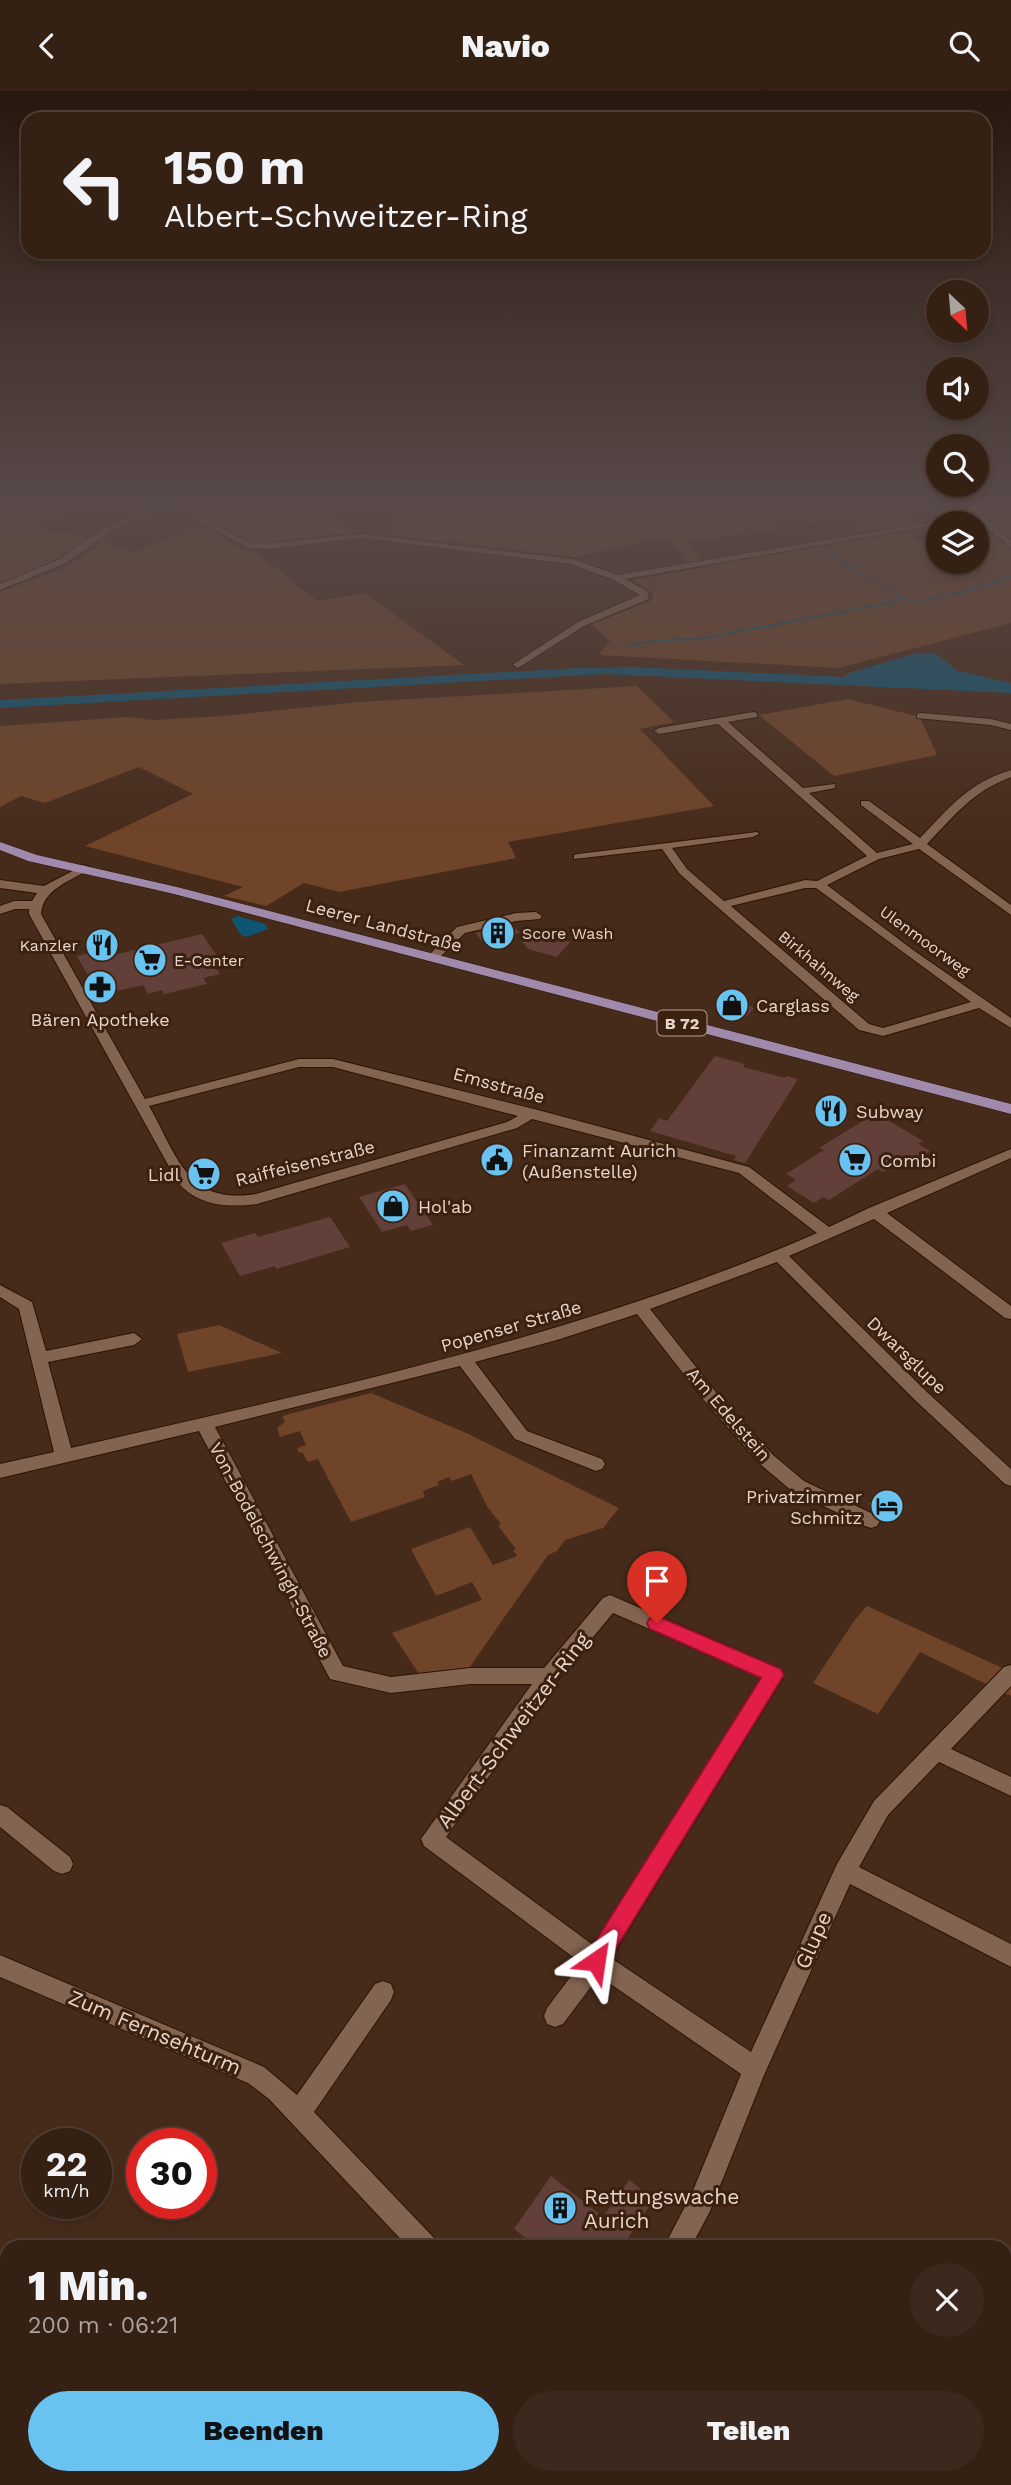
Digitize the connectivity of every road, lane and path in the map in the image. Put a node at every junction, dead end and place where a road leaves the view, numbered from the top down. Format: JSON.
{"nodes":[{"id":1,"x":599,"y":617,"type":"edge"},
{"id":2,"x":518,"y":664,"type":"dead end"},
{"id":3,"x":753,"y":716,"type":"dead end"},
{"id":4,"x":921,"y":716,"type":"dead end"},
{"id":5,"x":721,"y":721,"type":"junction"},
{"id":6,"x":1011,"y":727,"type":"edge"},
{"id":7,"x":659,"y":731,"type":"dead end"},
{"id":8,"x":1011,"y":773,"type":"edge"},
{"id":9,"x":831,"y":786,"type":"dead end"},
{"id":10,"x":799,"y":792,"type":"junction"},
{"id":11,"x":865,"y":803,"type":"dead end"},
{"id":12,"x":753,"y":834,"type":"dead end"},
{"id":13,"x":920,"y":845,"type":"junction"},
{"id":14,"x":0,"y":846,"type":"edge"},
{"id":15,"x":666,"y":846,"type":"junction"},
{"id":16,"x":578,"y":857,"type":"dead end"},
{"id":17,"x":876,"y":857,"type":"junction"},
{"id":18,"x":78,"y":866,"type":"junction"},
{"id":19,"x":0,"y":884,"type":"edge"},
{"id":20,"x":819,"y":885,"type":"junction"},
{"id":21,"x":46,"y":889,"type":"junction"},
{"id":22,"x":722,"y":905,"type":"junction"},
{"id":23,"x":34,"y":907,"type":"junction"},
{"id":24,"x":0,"y":911,"type":"edge"},
{"id":25,"x":1011,"y":911,"type":"edge"},
{"id":26,"x":536,"y":916,"type":"dead end"},
{"id":27,"x":432,"y":958,"type":"junction"},
{"id":28,"x":981,"y":1003,"type":"junction"},
{"id":29,"x":1011,"y":1024,"type":"edge"},
{"id":30,"x":142,"y":1104,"type":"junction"},
{"id":31,"x":1011,"y":1109,"type":"edge"},
{"id":32,"x":533,"y":1114,"type":"junction"},
{"id":33,"x":1011,"y":1153,"type":"edge"},
{"id":34,"x":874,"y":1211,"type":"junction"},
{"id":35,"x":827,"y":1233,"type":"junction"},
{"id":36,"x":779,"y":1255,"type":"junction"},
{"id":37,"x":0,"y":1290,"type":"edge"},
{"id":38,"x":640,"y":1307,"type":"junction"},
{"id":39,"x":1011,"y":1314,"type":"edge"},
{"id":40,"x":135,"y":1339,"type":"dead end"},
{"id":41,"x":40,"y":1358,"type":"junction"},
{"id":42,"x":464,"y":1361,"type":"junction"},
{"id":43,"x":204,"y":1423,"type":"junction"},
{"id":44,"x":64,"y":1456,"type":"junction"},
{"id":45,"x":596,"y":1464,"type":"dead end"},
{"id":46,"x":0,"y":1471,"type":"edge"},
{"id":47,"x":1011,"y":1479,"type":"edge"},
{"id":48,"x":871,"y":1521,"type":"dead end"},
{"id":49,"x":1011,"y":1673,"type":"edge"},
{"id":50,"x":548,"y":1676,"type":"junction"},
{"id":51,"x":936,"y":1751,"type":"junction"},
{"id":52,"x":1011,"y":1787,"type":"edge"},
{"id":53,"x":0,"y":1814,"type":"edge"},
{"id":54,"x":62,"y":1864,"type":"dead end"},
{"id":55,"x":845,"y":1871,"type":"junction"},
{"id":56,"x":1011,"y":1956,"type":"edge"},
{"id":57,"x":596,"y":1961,"type":"junction"},
{"id":58,"x":0,"y":1966,"type":"edge"},
{"id":59,"x":383,"y":1991,"type":"dead end"},
{"id":60,"x":555,"y":2016,"type":"dead end"},
{"id":61,"x":755,"y":2069,"type":"junction"},
{"id":62,"x":298,"y":2114,"type":"junction"},
{"id":63,"x":418,"y":2240,"type":"edge"},
{"id":64,"x":681,"y":2240,"type":"edge"}],
"edges":[{"from":1,"to":2,"type":"street"},
{"from":3,"to":5,"type":"street"},
{"from":4,"to":6,"type":"street"},
{"from":5,"to":7,"type":"street"},
{"from":5,"to":10,"type":"street"},
{"from":8,"to":13,"type":"street"},
{"from":9,"to":10,"type":"street"},
{"from":10,"to":17,"type":"street"},
{"from":11,"to":13,"type":"street"},
{"from":12,"to":15,"type":"street"},
{"from":13,"to":17,"type":"street"},
{"from":13,"to":25,"type":"street"},
{"from":14,"to":18,"type":"main road","name":"Leerer Landstraße","number":"B 72"},
{"from":15,"to":16,"type":"street"},
{"from":15,"to":22,"type":"street","name":"Birkhahnweg"},
{"from":17,"to":20,"type":"street"},
{"from":18,"to":21,"type":"street"},
{"from":18,"to":27,"type":"main road","name":"Leerer Landstraße","number":"B 72"},
{"from":19,"to":21,"type":"street"},
{"from":20,"to":22,"type":"street"},
{"from":20,"to":28,"type":"street","name":"Ulenmoorweg"},
{"from":21,"to":23,"type":"street"},
{"from":22,"to":28,"type":"street","name":"Birkhahnweg"},
{"from":23,"to":24,"type":"street"},
{"from":23,"to":30,"type":"street","name":"Raiffeisenstraße"},
{"from":26,"to":27,"type":"street"},
{"from":27,"to":31,"type":"main road","name":"Leerer Landstraße","number":"B 72"},
{"from":28,"to":29,"type":"street","name":"Ulenmoorweg"},
{"from":30,"to":32,"type":"street","name":"Emsstraße"},
{"from":30,"to":32,"type":"street","name":"Raiffeisenstraße"},
{"from":32,"to":35,"type":"street","name":"Emsstraße"},
{"from":33,"to":34,"type":"street","name":"Popenser Straße"},
{"from":34,"to":35,"type":"street","name":"Popenser Straße"},
{"from":34,"to":39,"type":"street"},
{"from":35,"to":36,"type":"street","name":"Popenser Straße"},
{"from":36,"to":38,"type":"street","name":"Popenser Straße"},
{"from":36,"to":47,"type":"street","name":"Dwarsglupe"},
{"from":37,"to":41,"type":"street"},
{"from":38,"to":42,"type":"street","name":"Popenser Straße"},
{"from":38,"to":48,"type":"street","name":"Am Edelstein"},
{"from":40,"to":41,"type":"street"},
{"from":41,"to":44,"type":"street"},
{"from":42,"to":43,"type":"street","name":"Popenser Straße"},
{"from":42,"to":45,"type":"street"},
{"from":43,"to":44,"type":"street","name":"Popenser Straße"},
{"from":43,"to":50,"type":"street","name":"Von-Bodelschwingh-Straße"},
{"from":44,"to":46,"type":"street","name":"Popenser Straße"},
{"from":49,"to":51,"type":"street","name":"Glupe"},
{"from":50,"to":57,"type":"street","name":"Albert-Schweitzer-Ring"},
{"from":50,"to":57,"type":"street","name":"Albert-Schweitzer-Ring"},
{"from":51,"to":52,"type":"street"},
{"from":51,"to":55,"type":"street","name":"Glupe"},
{"from":53,"to":54,"type":"street"},
{"from":55,"to":56,"type":"street"},
{"from":55,"to":61,"type":"street","name":"Glupe"},
{"from":57,"to":60,"type":"street","name":"Albert-Schweitzer-Ring"},
{"from":57,"to":61,"type":"street","name":"Albert-Schweitzer-Ring"},
{"from":58,"to":62,"type":"street","name":"Zum Fernsehturm"},
{"from":59,"to":62,"type":"street"},
{"from":61,"to":64,"type":"street","name":"Glupe"},
{"from":62,"to":63,"type":"street","name":"Zum Fernsehturm"}]}
